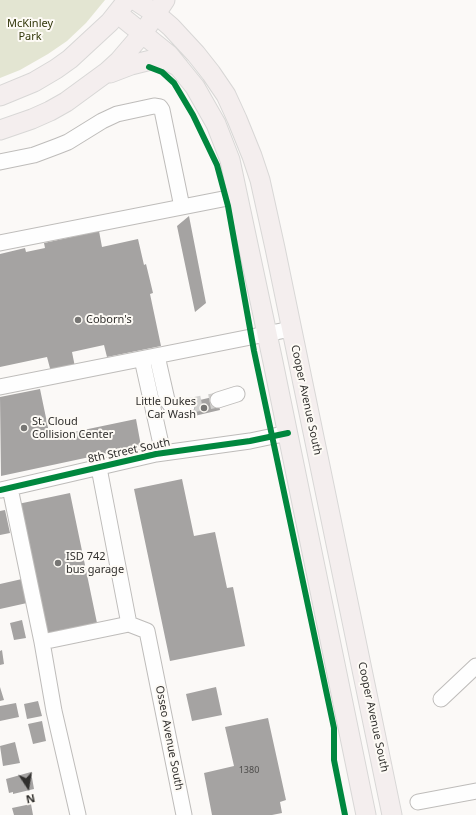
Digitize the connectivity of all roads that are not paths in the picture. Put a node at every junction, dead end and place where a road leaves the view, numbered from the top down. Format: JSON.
{"nodes":[{"id":1,"x":135,"y":0,"type":"edge"},
{"id":2,"x":122,"y":7,"type":"edge"},
{"id":3,"x":160,"y":7,"type":"edge"},
{"id":4,"x":143,"y":33,"type":"junction"},
{"id":5,"x":180,"y":68,"type":"junction"},
{"id":6,"x":98,"y":79,"type":"junction"},
{"id":7,"x":0,"y":96,"type":"edge"},
{"id":8,"x":0,"y":130,"type":"edge"},
{"id":9,"x":0,"y":162,"type":"edge"},
{"id":10,"x":238,"y":196,"type":"junction"},
{"id":11,"x":182,"y":207,"type":"junction"},
{"id":12,"x":0,"y":243,"type":"edge"},
{"id":13,"x":292,"y":329,"type":"junction"},
{"id":14,"x":267,"y":334,"type":"junction"},
{"id":15,"x":157,"y":356,"type":"junction"},
{"id":16,"x":142,"y":359,"type":"junction"},
{"id":17,"x":0,"y":387,"type":"edge"},
{"id":18,"x":237,"y":394,"type":"dead end"},
{"id":19,"x":218,"y":400,"type":"tunnel mouth"},
{"id":20,"x":187,"y":406,"type":"tunnel mouth"},
{"id":21,"x":288,"y":434,"type":"junction"},
{"id":22,"x":162,"y":453,"type":"junction"},
{"id":23,"x":98,"y":468,"type":"junction"},
{"id":24,"x":5,"y":489,"type":"edge"},
{"id":25,"x":129,"y":624,"type":"junction"},
{"id":26,"x":42,"y":642,"type":"junction"},
{"id":27,"x":476,"y":666,"type":"edge"},
{"id":28,"x":441,"y":699,"type":"dead end"},
{"id":29,"x":476,"y":790,"type":"edge"},
{"id":30,"x":418,"y":802,"type":"dead end"},
{"id":31,"x":78,"y":815,"type":"edge"},
{"id":32,"x":184,"y":815,"type":"edge"},
{"id":33,"x":366,"y":815,"type":"edge"},
{"id":34,"x":392,"y":815,"type":"edge"}],
"edges":[{"from":1,"to":3,"type":"main road","name":"Cooper Avenue South"},
{"from":2,"to":4,"type":"main road"},
{"from":2,"to":7,"type":"main road"},
{"from":3,"to":4,"type":"main road"},
{"from":3,"to":13,"type":"main road","name":"Cooper Avenue South"},
{"from":4,"to":5,"type":"main road"},
{"from":4,"to":6,"type":"main road"},
{"from":5,"to":6,"type":"main road"},
{"from":5,"to":10,"type":"main road"},
{"from":6,"to":8,"type":"main road"},
{"from":9,"to":11,"type":"street"},
{"from":10,"to":11,"type":"street"},
{"from":10,"to":14,"type":"main road"},
{"from":11,"to":12,"type":"street"},
{"from":13,"to":14,"type":"street"},
{"from":13,"to":34,"type":"main road","name":"Cooper Avenue South"},
{"from":14,"to":15,"type":"street"},
{"from":14,"to":21,"type":"main road"},
{"from":15,"to":16,"type":"street"},
{"from":15,"to":20,"type":"street"},
{"from":16,"to":17,"type":"street"},
{"from":16,"to":22,"type":"street"},
{"from":18,"to":19,"type":"street"},
{"from":21,"to":22,"type":"street","name":"8th Street South"},
{"from":21,"to":33,"type":"main road"},
{"from":22,"to":23,"type":"street","name":"8th Street South"},
{"from":23,"to":24,"type":"street","name":"8th Street South"},
{"from":23,"to":25,"type":"street"},
{"from":24,"to":26,"type":"street"},
{"from":25,"to":26,"type":"street"},
{"from":25,"to":32,"type":"street","name":"Osseo Avenue South"},
{"from":26,"to":31,"type":"street"},
{"from":27,"to":28,"type":"street"},
{"from":29,"to":30,"type":"street"}]}
